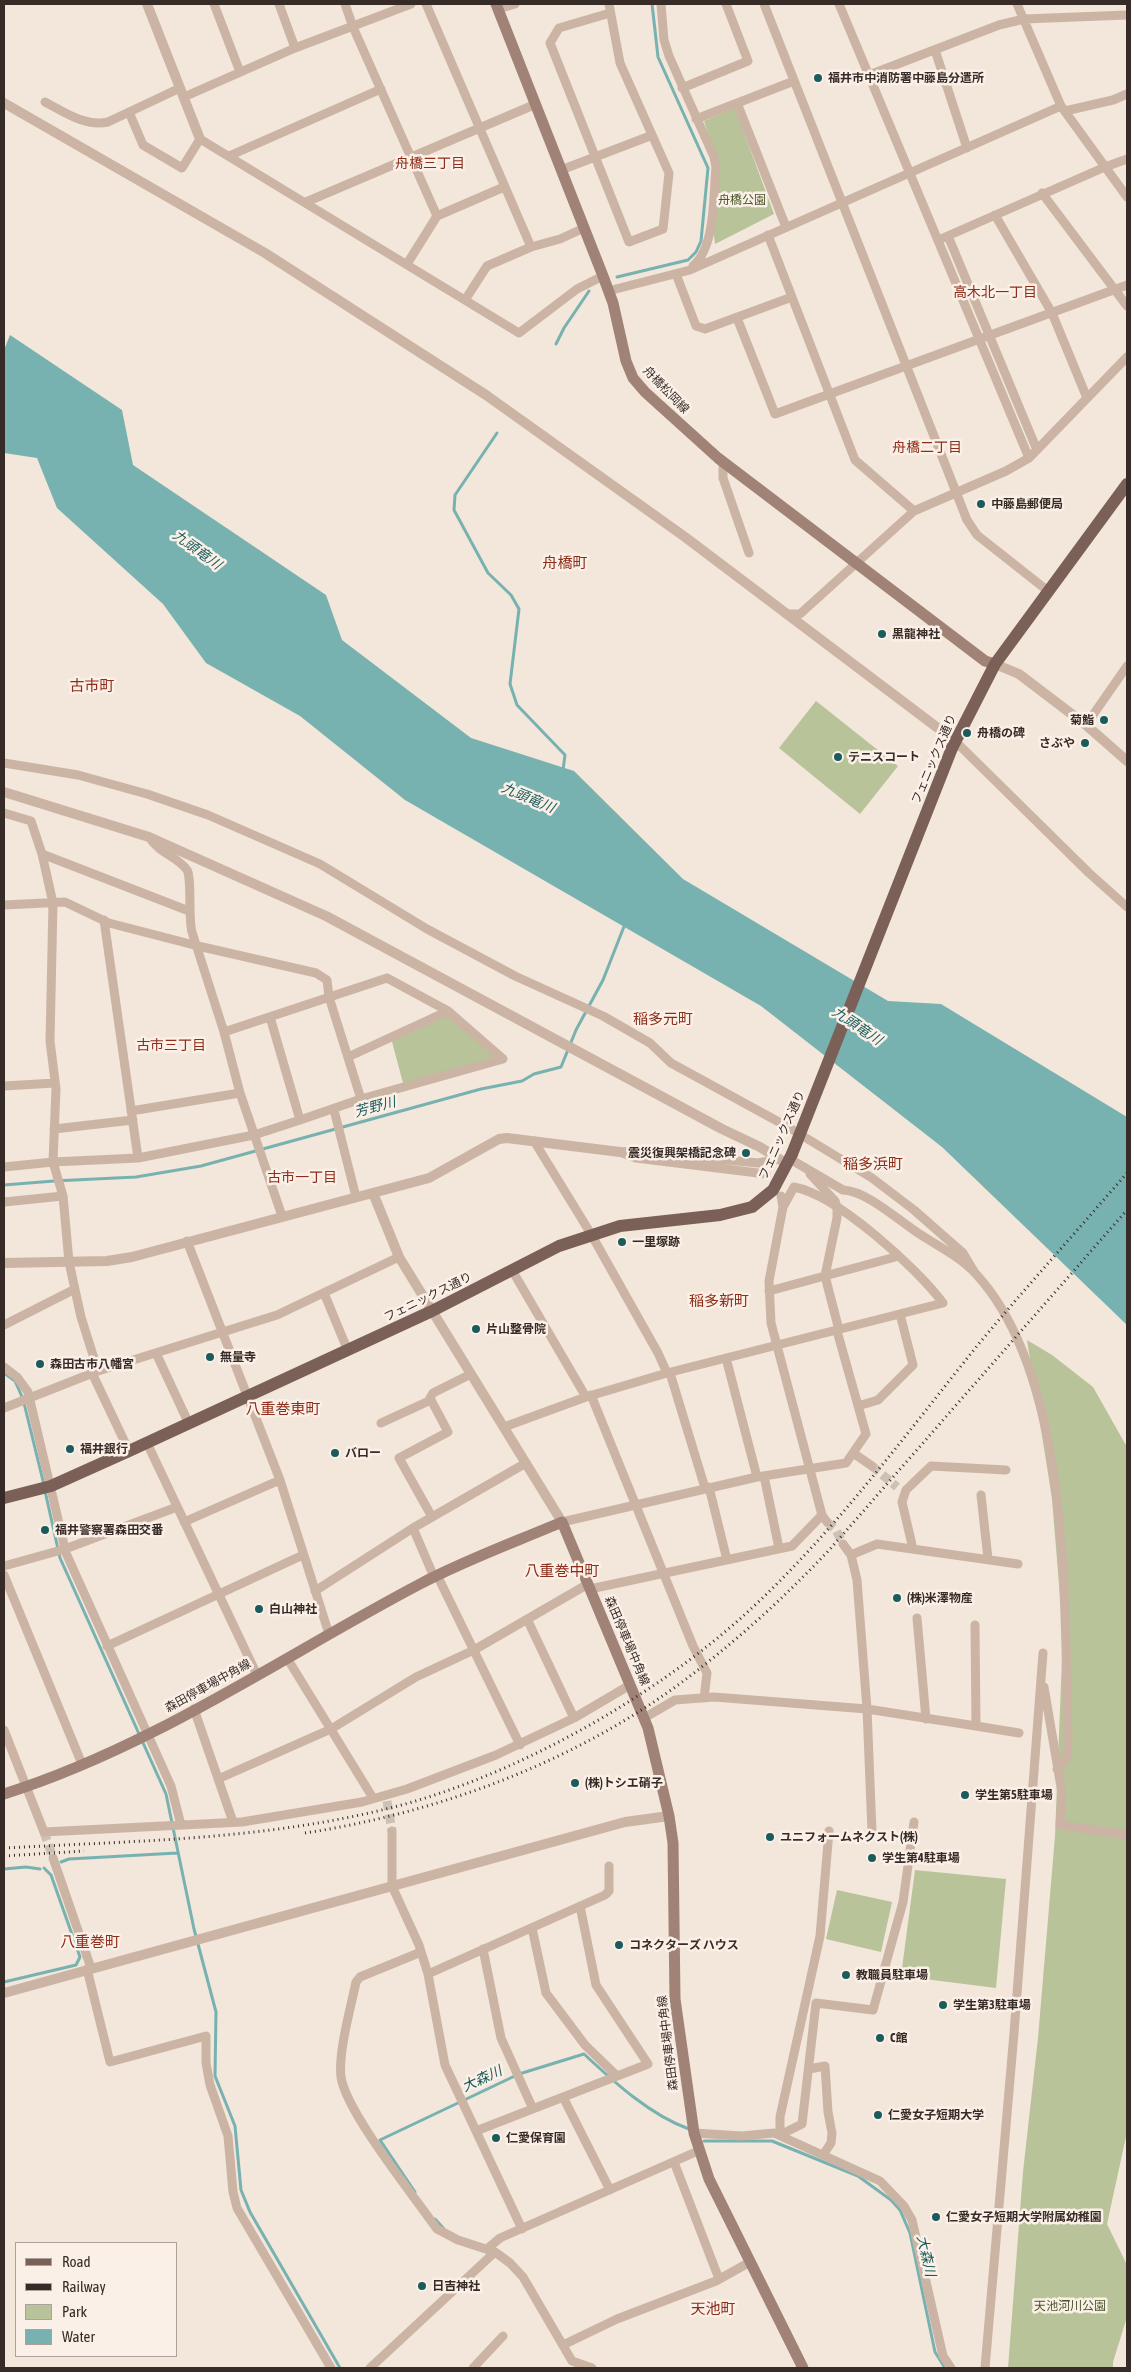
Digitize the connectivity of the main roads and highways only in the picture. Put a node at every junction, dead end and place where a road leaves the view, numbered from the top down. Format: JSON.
{"nodes":[{"id":1,"x":497,"y":6,"type":"edge"},
{"id":2,"x":1127,"y":484,"type":"edge"},
{"id":3,"x":995,"y":664,"type":"junction"},
{"id":4,"x":4,"y":1498,"type":"edge"},
{"id":5,"x":4,"y":1794,"type":"edge"},
{"id":6,"x":803,"y":2368,"type":"edge"}],
"edges":[{"from":1,"to":3,"type":"main road","name":"舟橋松岡線"},
{"from":2,"to":3,"type":"main road","name":"フェニックス通り"},
{"from":3,"to":4,"type":"main road","name":"フェニックス通り","bridge":true},
{"from":5,"to":6,"type":"main road","name":"森田停車場中角線"}]}
